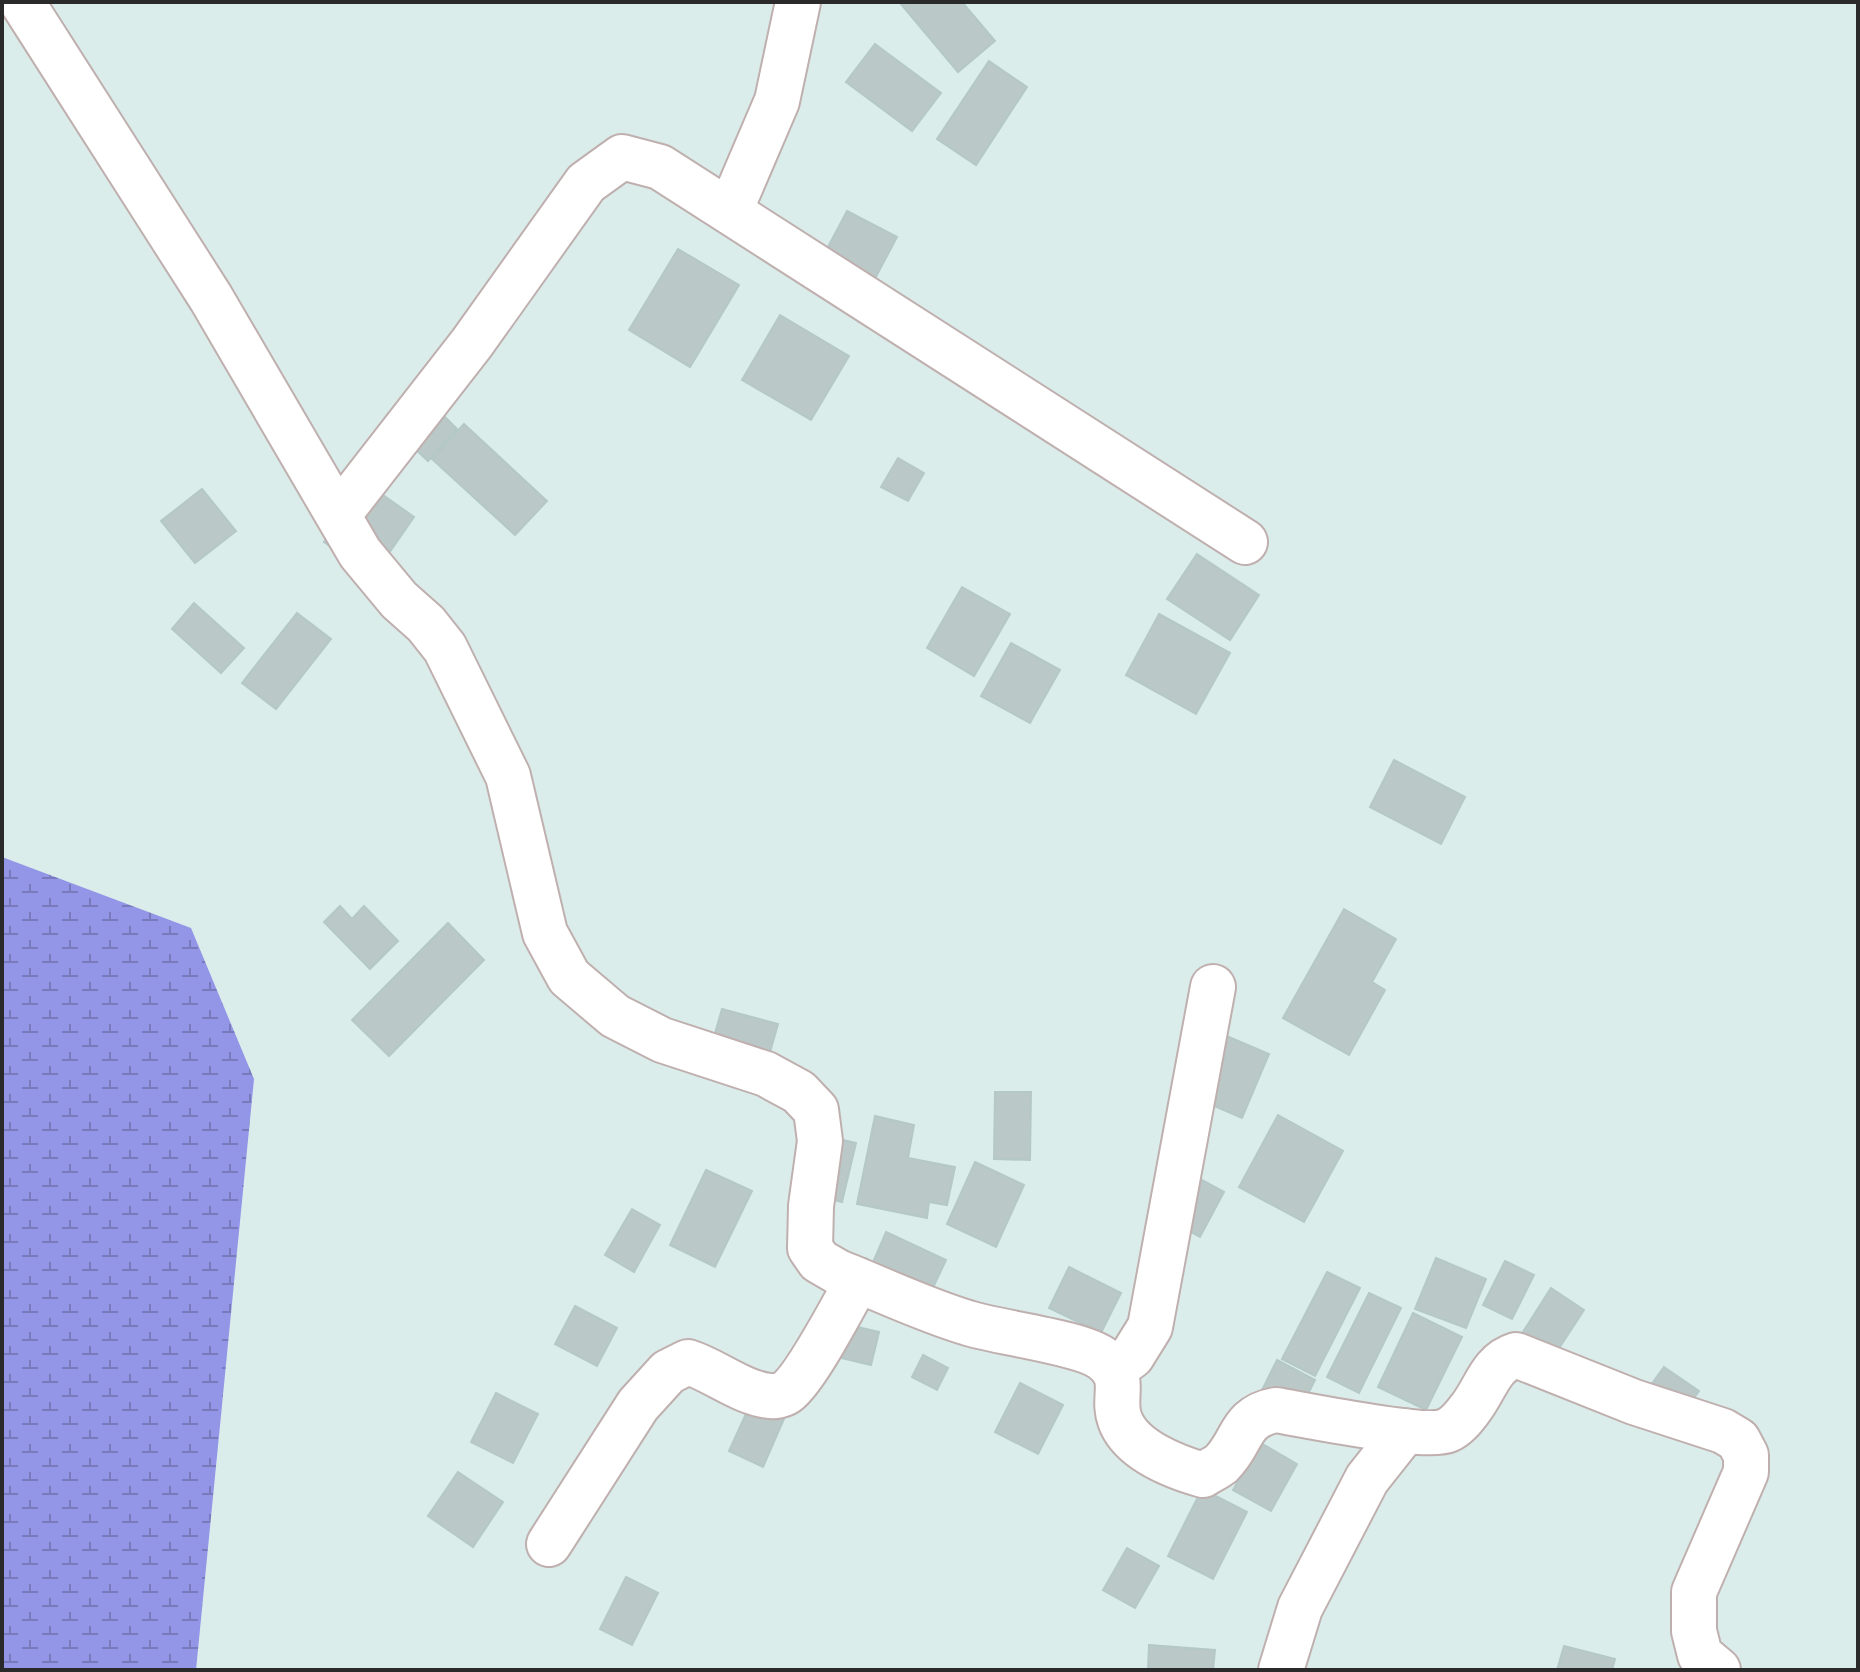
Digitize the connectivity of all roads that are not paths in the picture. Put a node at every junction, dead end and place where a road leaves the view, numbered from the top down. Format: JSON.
{"nodes":[{"id":1,"x":22,"y":2,"type":"edge"},
{"id":2,"x":798,"y":2,"type":"edge"},
{"id":3,"x":730,"y":211,"type":"junction"},
{"id":4,"x":339,"y":514,"type":"junction"},
{"id":5,"x":1245,"y":542,"type":"dead end"},
{"id":6,"x":1213,"y":987,"type":"dead end"},
{"id":7,"x":858,"y":1280,"type":"junction"},
{"id":8,"x":1113,"y":1370,"type":"junction"},
{"id":9,"x":1405,"y":1431,"type":"junction"},
{"id":10,"x":549,"y":1544,"type":"dead end"},
{"id":11,"x":1281,"y":1670,"type":"edge"},
{"id":12,"x":1718,"y":1670,"type":"edge"}],
"edges":[{"from":1,"to":4,"type":"street"},
{"from":2,"to":3,"type":"street"},
{"from":3,"to":4,"type":"street"},
{"from":3,"to":5,"type":"street"},
{"from":4,"to":7,"type":"street"},
{"from":6,"to":8,"type":"street"},
{"from":7,"to":8,"type":"street"},
{"from":7,"to":10,"type":"street"},
{"from":8,"to":9,"type":"street"},
{"from":9,"to":11,"type":"street"},
{"from":9,"to":12,"type":"street"}]}
